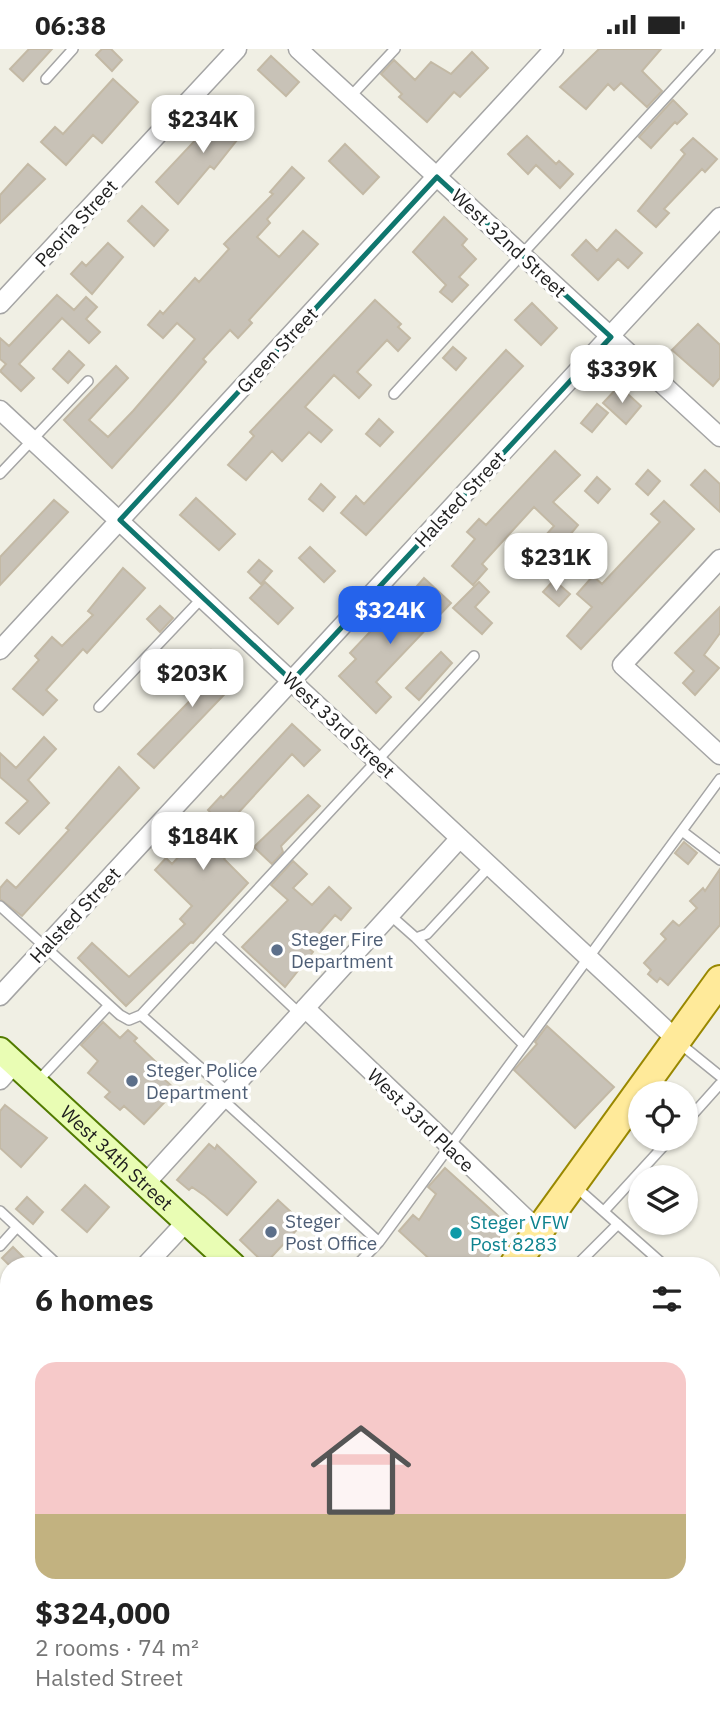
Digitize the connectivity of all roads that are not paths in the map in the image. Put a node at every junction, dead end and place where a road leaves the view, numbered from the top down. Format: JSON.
{"nodes":[{"id":1,"x":73,"y":49,"type":"edge"},
{"id":2,"x":237,"y":49,"type":"edge"},
{"id":3,"x":298,"y":49,"type":"edge"},
{"id":4,"x":395,"y":49,"type":"edge"},
{"id":5,"x":554,"y":49,"type":"edge"},
{"id":6,"x":710,"y":49,"type":"edge"},
{"id":7,"x":46,"y":79,"type":"dead end"},
{"id":8,"x":350,"y":97,"type":"junction"},
{"id":9,"x":437,"y":177,"type":"junction"},
{"id":10,"x":720,"y":217,"type":"edge"},
{"id":11,"x":520,"y":253,"type":"junction"},
{"id":12,"x":0,"y":304,"type":"edge"},
{"id":13,"x":611,"y":337,"type":"junction"},
{"id":14,"x":88,"y":381,"type":"dead end"},
{"id":15,"x":394,"y":394,"type":"dead end"},
{"id":16,"x":0,"y":410,"type":"edge"},
{"id":17,"x":720,"y":437,"type":"edge"},
{"id":18,"x":33,"y":440,"type":"junction"},
{"id":19,"x":0,"y":474,"type":"edge"},
{"id":20,"x":120,"y":520,"type":"junction"},
{"id":21,"x":720,"y":559,"type":"edge"},
{"id":22,"x":203,"y":597,"type":"junction"},
{"id":23,"x":0,"y":650,"type":"edge"},
{"id":24,"x":474,"y":656,"type":"dead end"},
{"id":25,"x":292,"y":681,"type":"junction"},
{"id":26,"x":99,"y":707,"type":"dead end"},
{"id":27,"x":720,"y":755,"type":"edge"},
{"id":28,"x":378,"y":761,"type":"junction"},
{"id":29,"x":720,"y":779,"type":"edge"},
{"id":30,"x":682,"y":831,"type":"junction"},
{"id":31,"x":460,"y":838,"type":"junction"},
{"id":32,"x":720,"y":860,"type":"edge"},
{"id":33,"x":490,"y":866,"type":"junction"},
{"id":34,"x":0,"y":907,"type":"edge"},
{"id":35,"x":390,"y":915,"type":"junction"},
{"id":36,"x":216,"y":935,"type":"junction"},
{"id":37,"x":416,"y":938,"type":"junction"},
{"id":38,"x":45,"y":948,"type":"junction"},
{"id":39,"x":588,"y":958,"type":"junction"},
{"id":40,"x":720,"y":980,"type":"edge"},
{"id":41,"x":0,"y":996,"type":"edge"},
{"id":42,"x":109,"y":1005,"type":"junction"},
{"id":43,"x":303,"y":1011,"type":"junction"},
{"id":44,"x":142,"y":1015,"type":"junction"},
{"id":45,"x":677,"y":1040,"type":"junction"},
{"id":46,"x":524,"y":1045,"type":"junction"},
{"id":47,"x":5,"y":1065,"type":"edge"},
{"id":48,"x":720,"y":1076,"type":"edge"},
{"id":49,"x":36,"y":1083,"type":"junction"},
{"id":50,"x":720,"y":1084,"type":"edge"},
{"id":51,"x":225,"y":1096,"type":"junction"},
{"id":52,"x":698,"y":1109,"type":"edge"},
{"id":53,"x":450,"y":1147,"type":"junction"},
{"id":54,"x":659,"y":1151,"type":"edge"},
{"id":55,"x":573,"y":1183,"type":"junction"},
{"id":56,"x":145,"y":1185,"type":"junction"},
{"id":57,"x":604,"y":1211,"type":"junction"},
{"id":58,"x":0,"y":1212,"type":"edge"},
{"id":59,"x":186,"y":1222,"type":"junction"},
{"id":60,"x":618,"y":1224,"type":"junction"},
{"id":61,"x":17,"y":1227,"type":"junction"},
{"id":62,"x":538,"y":1230,"type":"junction"},
{"id":63,"x":379,"y":1242,"type":"junction"},
{"id":64,"x":0,"y":1246,"type":"edge"},
{"id":65,"x":49,"y":1257,"type":"edge"},
{"id":66,"x":153,"y":1257,"type":"edge"},
{"id":67,"x":224,"y":1257,"type":"edge"},
{"id":68,"x":365,"y":1257,"type":"edge"},
{"id":69,"x":519,"y":1257,"type":"edge"},
{"id":70,"x":585,"y":1257,"type":"edge"},
{"id":71,"x":655,"y":1257,"type":"edge"}],
"edges":[{"from":1,"to":7,"type":"lane"},
{"from":2,"to":12,"type":"street","name":"Peoria Street"},
{"from":3,"to":8,"type":"street","name":"West 32nd Street"},
{"from":4,"to":8,"type":"lane"},
{"from":5,"to":9,"type":"street","name":"Green Street"},
{"from":6,"to":11,"type":"lane"},
{"from":8,"to":9,"type":"street","name":"West 32nd Street"},
{"from":9,"to":11,"type":"street","name":"West 32nd Street"},
{"from":9,"to":20,"type":"street","name":"Green Street"},
{"from":10,"to":13,"type":"street","name":"Halsted Street"},
{"from":11,"to":13,"type":"street","name":"West 32nd Street"},
{"from":11,"to":15,"type":"lane"},
{"from":13,"to":17,"type":"street","name":"West 32nd Street"},
{"from":13,"to":25,"type":"street","name":"Halsted Street"},
{"from":14,"to":18,"type":"lane"},
{"from":16,"to":18,"type":"street","name":"West 33rd Street"},
{"from":18,"to":19,"type":"lane"},
{"from":18,"to":20,"type":"street","name":"West 33rd Street"},
{"from":20,"to":22,"type":"street","name":"West 33rd Street"},
{"from":20,"to":23,"type":"street","name":"Green Street"},
{"from":21,"to":27,"type":"street"},
{"from":22,"to":25,"type":"street","name":"West 33rd Street"},
{"from":22,"to":26,"type":"lane"},
{"from":24,"to":28,"type":"lane"},
{"from":25,"to":28,"type":"street","name":"West 33rd Street"},
{"from":25,"to":38,"type":"street","name":"Halsted Street"},
{"from":28,"to":31,"type":"street","name":"West 33rd Street"},
{"from":28,"to":36,"type":"lane"},
{"from":29,"to":30,"type":"lane"},
{"from":30,"to":32,"type":"lane"},
{"from":30,"to":39,"type":"lane"},
{"from":31,"to":33,"type":"street","name":"West 33rd Street"},
{"from":31,"to":35,"type":"street"},
{"from":33,"to":37,"type":"lane"},
{"from":33,"to":39,"type":"street","name":"West 33rd Street"},
{"from":34,"to":38,"type":"lane"},
{"from":35,"to":37,"type":"lane"},
{"from":35,"to":43,"type":"street"},
{"from":36,"to":43,"type":"lane"},
{"from":36,"to":44,"type":"lane"},
{"from":37,"to":46,"type":"lane"},
{"from":38,"to":41,"type":"street","name":"Halsted Street"},
{"from":38,"to":42,"type":"lane"},
{"from":39,"to":45,"type":"street","name":"West 33rd Street"},
{"from":39,"to":46,"type":"lane"},
{"from":40,"to":45,"type":"main road"},
{"from":42,"to":44,"type":"lane"},
{"from":42,"to":49,"type":"lane"},
{"from":43,"to":51,"type":"street"},
{"from":43,"to":53,"type":"street","name":"West 33rd Place"},
{"from":44,"to":51,"type":"lane"},
{"from":45,"to":48,"type":"lane"},
{"from":45,"to":55,"type":"main road"},
{"from":46,"to":53,"type":"lane"},
{"from":47,"to":49,"type":"street","name":"West 34th Street"},
{"from":49,"to":56,"type":"street","name":"West 34th Street"},
{"from":50,"to":52,"type":"lane"},
{"from":51,"to":56,"type":"street"},
{"from":51,"to":63,"type":"lane"},
{"from":53,"to":62,"type":"street","name":"West 33rd Place"},
{"from":53,"to":63,"type":"lane"},
{"from":54,"to":57,"type":"lane"},
{"from":55,"to":57,"type":"lane"},
{"from":55,"to":62,"type":"main road"},
{"from":56,"to":59,"type":"street","name":"West 34th Street"},
{"from":57,"to":60,"type":"lane"},
{"from":58,"to":61,"type":"lane"},
{"from":59,"to":66,"type":"street"},
{"from":59,"to":67,"type":"street","name":"West 34th Street"},
{"from":60,"to":70,"type":"lane"},
{"from":60,"to":71,"type":"lane"},
{"from":61,"to":64,"type":"lane"},
{"from":61,"to":65,"type":"lane"},
{"from":62,"to":69,"type":"main road"},
{"from":63,"to":68,"type":"lane"}]}
